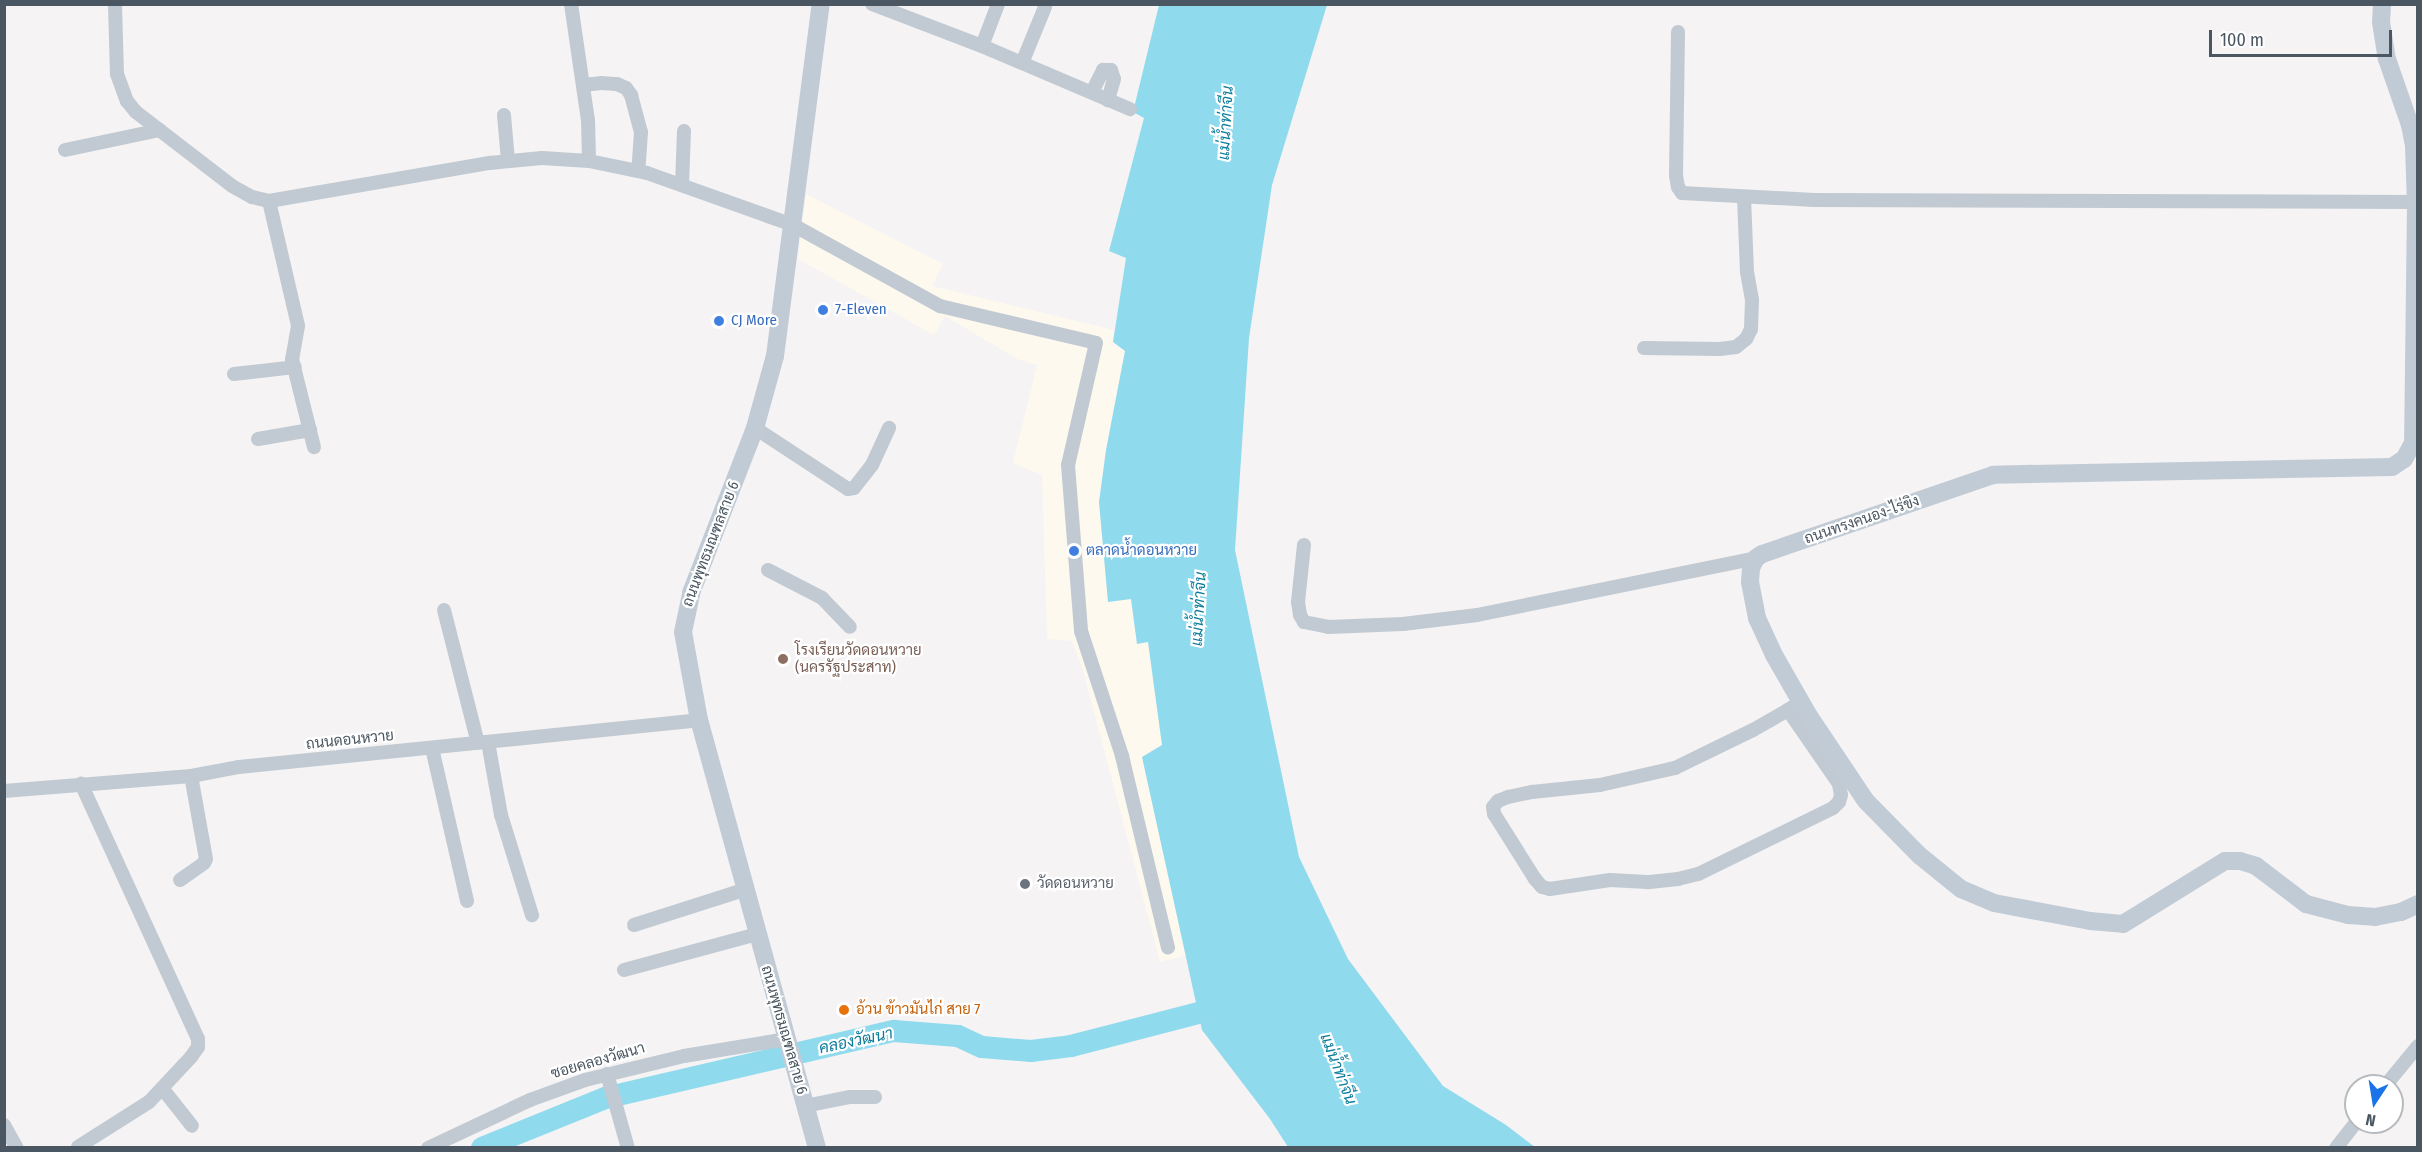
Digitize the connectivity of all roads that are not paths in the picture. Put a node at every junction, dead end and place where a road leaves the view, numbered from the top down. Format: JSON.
{"nodes":[{"id":1,"x":115,"y":4,"type":"edge"},
{"id":2,"x":571,"y":4,"type":"edge"},
{"id":3,"x":821,"y":4,"type":"edge"},
{"id":4,"x":872,"y":4,"type":"edge"},
{"id":5,"x":998,"y":4,"type":"edge"},
{"id":6,"x":2382,"y":4,"type":"edge"},
{"id":7,"x":1045,"y":7,"type":"dead end"},
{"id":8,"x":1678,"y":32,"type":"dead end"},
{"id":9,"x":981,"y":46,"type":"junction"},
{"id":10,"x":1022,"y":63,"type":"junction"},
{"id":11,"x":583,"y":86,"type":"junction"},
{"id":12,"x":1092,"y":93,"type":"junction"},
{"id":13,"x":1108,"y":100,"type":"junction"},
{"id":14,"x":1130,"y":109,"type":"dead end"},
{"id":15,"x":504,"y":115,"type":"dead end"},
{"id":16,"x":160,"y":130,"type":"junction"},
{"id":17,"x":684,"y":131,"type":"dead end"},
{"id":18,"x":65,"y":150,"type":"dead end"},
{"id":19,"x":589,"y":160,"type":"junction"},
{"id":20,"x":508,"y":161,"type":"junction"},
{"id":21,"x":638,"y":171,"type":"junction"},
{"id":22,"x":682,"y":185,"type":"junction"},
{"id":23,"x":1743,"y":198,"type":"junction"},
{"id":24,"x":269,"y":201,"type":"junction"},
{"id":25,"x":2416,"y":202,"type":"edge"},
{"id":26,"x":793,"y":225,"type":"junction"},
{"id":27,"x":1644,"y":348,"type":"dead end"},
{"id":28,"x":295,"y":367,"type":"junction"},
{"id":29,"x":234,"y":374,"type":"dead end"},
{"id":30,"x":755,"y":428,"type":"junction"},
{"id":31,"x":889,"y":428,"type":"dead end"},
{"id":32,"x":310,"y":430,"type":"junction"},
{"id":33,"x":258,"y":439,"type":"dead end"},
{"id":34,"x":314,"y":447,"type":"dead end"},
{"id":35,"x":1304,"y":545,"type":"dead end"},
{"id":36,"x":1756,"y":558,"type":"junction"},
{"id":37,"x":768,"y":570,"type":"dead end"},
{"id":38,"x":444,"y":610,"type":"dead end"},
{"id":39,"x":850,"y":627,"type":"dead end"},
{"id":40,"x":1795,"y":706,"type":"junction"},
{"id":41,"x":699,"y":720,"type":"junction"},
{"id":42,"x":483,"y":743,"type":"junction"},
{"id":43,"x":432,"y":748,"type":"junction"},
{"id":44,"x":191,"y":776,"type":"junction"},
{"id":45,"x":81,"y":784,"type":"junction"},
{"id":46,"x":4,"y":791,"type":"edge"},
{"id":47,"x":180,"y":880,"type":"dead end"},
{"id":48,"x":744,"y":890,"type":"junction"},
{"id":49,"x":467,"y":901,"type":"dead end"},
{"id":50,"x":2418,"y":904,"type":"edge"},
{"id":51,"x":532,"y":915,"type":"dead end"},
{"id":52,"x":634,"y":926,"type":"dead end"},
{"id":53,"x":757,"y":934,"type":"junction"},
{"id":54,"x":1168,"y":948,"type":"dead end"},
{"id":55,"x":624,"y":970,"type":"dead end"},
{"id":56,"x":2418,"y":1046,"type":"edge"},
{"id":57,"x":790,"y":1050,"type":"junction"},
{"id":58,"x":607,"y":1074,"type":"junction"},
{"id":59,"x":2395,"y":1074,"type":"edge"},
{"id":60,"x":162,"y":1088,"type":"junction"},
{"id":61,"x":875,"y":1097,"type":"dead end"},
{"id":62,"x":805,"y":1106,"type":"junction"},
{"id":63,"x":4,"y":1125,"type":"edge"},
{"id":64,"x":192,"y":1126,"type":"dead end"},
{"id":65,"x":2347,"y":1134,"type":"edge"},
{"id":66,"x":78,"y":1147,"type":"edge"},
{"id":67,"x":16,"y":1148,"type":"edge"},
{"id":68,"x":428,"y":1148,"type":"edge"},
{"id":69,"x":628,"y":1148,"type":"edge"},
{"id":70,"x":817,"y":1148,"type":"edge"},
{"id":71,"x":2336,"y":1148,"type":"edge"}],
"edges":[{"from":1,"to":16,"type":"street"},
{"from":2,"to":11,"type":"street"},
{"from":3,"to":26,"type":"street","name":"ถนนพุทธมณฑลสาย 6"},
{"from":4,"to":9,"type":"street"},
{"from":5,"to":9,"type":"street"},
{"from":6,"to":25,"type":"street","name":"ถนนทรงคนอง-ไร่ขิง"},
{"from":7,"to":10,"type":"street"},
{"from":8,"to":23,"type":"street"},
{"from":9,"to":10,"type":"street"},
{"from":10,"to":12,"type":"street"},
{"from":11,"to":19,"type":"street"},
{"from":11,"to":21,"type":"street"},
{"from":12,"to":13,"type":"street"},
{"from":12,"to":13,"type":"street"},
{"from":13,"to":14,"type":"street"},
{"from":15,"to":20,"type":"street"},
{"from":16,"to":18,"type":"street"},
{"from":16,"to":24,"type":"street"},
{"from":17,"to":22,"type":"street"},
{"from":19,"to":20,"type":"street"},
{"from":19,"to":21,"type":"street"},
{"from":20,"to":24,"type":"street"},
{"from":21,"to":22,"type":"street"},
{"from":22,"to":26,"type":"street"},
{"from":23,"to":25,"type":"street"},
{"from":23,"to":27,"type":"street"},
{"from":24,"to":28,"type":"street"},
{"from":25,"to":36,"type":"street","name":"ถนนทรงคนอง-ไร่ขิง"},
{"from":26,"to":30,"type":"street","name":"ถนนพุทธมณฑลสาย 6"},
{"from":26,"to":54,"type":"street"},
{"from":28,"to":29,"type":"street"},
{"from":28,"to":32,"type":"street"},
{"from":30,"to":31,"type":"street"},
{"from":30,"to":41,"type":"street","name":"ถนนพุทธมณฑลสาย 6"},
{"from":32,"to":33,"type":"street"},
{"from":32,"to":34,"type":"street"},
{"from":35,"to":36,"type":"street"},
{"from":36,"to":40,"type":"street"},
{"from":37,"to":39,"type":"street"},
{"from":38,"to":42,"type":"street"},
{"from":40,"to":40,"type":"street"},
{"from":40,"to":50,"type":"street"},
{"from":41,"to":42,"type":"street","name":"ถนนดอนหวาย"},
{"from":41,"to":48,"type":"street","name":"ถนนพุทธมณฑลสาย 6"},
{"from":42,"to":43,"type":"street","name":"ถนนดอนหวาย"},
{"from":42,"to":51,"type":"street"},
{"from":43,"to":44,"type":"street","name":"ถนนดอนหวาย"},
{"from":43,"to":49,"type":"street"},
{"from":44,"to":45,"type":"street","name":"ถนนดอนหวาย"},
{"from":44,"to":47,"type":"street"},
{"from":45,"to":46,"type":"street","name":"ถนนดอนหวาย"},
{"from":45,"to":60,"type":"street"},
{"from":48,"to":52,"type":"street"},
{"from":48,"to":53,"type":"street","name":"ถนนพุทธมณฑลสาย 6"},
{"from":53,"to":55,"type":"street"},
{"from":53,"to":57,"type":"street","name":"ถนนพุทธมณฑลสาย 6"},
{"from":56,"to":59,"type":"street"},
{"from":57,"to":58,"type":"street","name":"ซอยคลองวัฒนา"},
{"from":57,"to":62,"type":"street","name":"ถนนพุทธมณฑลสาย 6"},
{"from":58,"to":68,"type":"street","name":"ซอยคลองวัฒนา"},
{"from":58,"to":69,"type":"street"},
{"from":60,"to":64,"type":"street"},
{"from":60,"to":66,"type":"street"},
{"from":61,"to":62,"type":"street"},
{"from":62,"to":70,"type":"street","name":"ถนนพุทธมณฑลสาย 6"},
{"from":63,"to":67,"type":"street"},
{"from":65,"to":71,"type":"street"}]}
